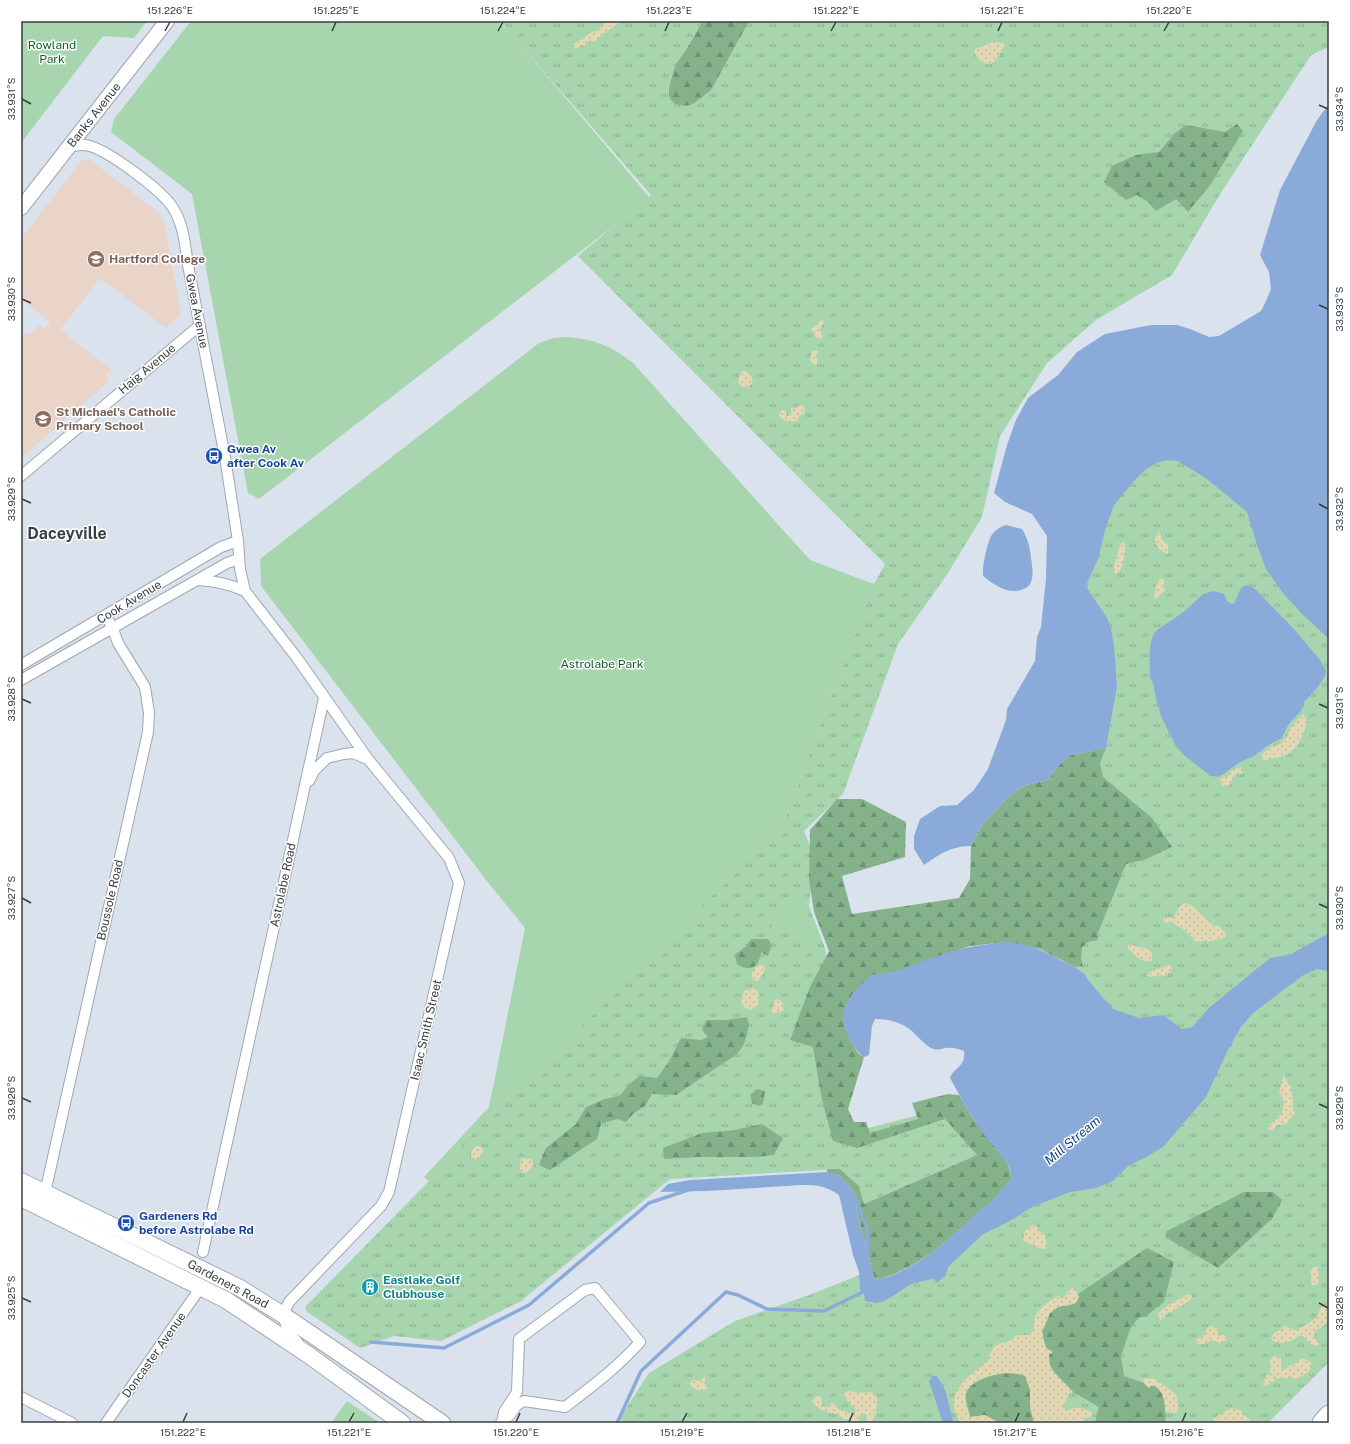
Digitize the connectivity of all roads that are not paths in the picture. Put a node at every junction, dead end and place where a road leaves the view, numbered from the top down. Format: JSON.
{"nodes":[{"id":1,"x":158,"y":21,"type":"edge"},
{"id":2,"x":167,"y":21,"type":"edge"},
{"id":3,"x":69,"y":147,"type":"junction"},
{"id":4,"x":21,"y":198,"type":"edge"},
{"id":5,"x":21,"y":208,"type":"edge"},
{"id":6,"x":200,"y":325,"type":"junction"},
{"id":7,"x":21,"y":476,"type":"edge"},
{"id":8,"x":238,"y":541,"type":"junction"},
{"id":9,"x":239,"y":559,"type":"junction"},
{"id":10,"x":198,"y":580,"type":"junction"},
{"id":11,"x":245,"y":591,"type":"junction"},
{"id":12,"x":106,"y":616,"type":"junction"},
{"id":13,"x":113,"y":629,"type":"junction"},
{"id":14,"x":21,"y":665,"type":"edge"},
{"id":15,"x":21,"y":680,"type":"edge"},
{"id":16,"x":324,"y":698,"type":"junction"},
{"id":17,"x":368,"y":759,"type":"junction"},
{"id":18,"x":302,"y":796,"type":"junction"},
{"id":19,"x":21,"y":1181,"type":"edge"},
{"id":20,"x":45,"y":1193,"type":"junction"},
{"id":21,"x":21,"y":1198,"type":"edge"},
{"id":22,"x":203,"y":1252,"type":"dead end"},
{"id":23,"x":202,"y":1287,"type":"junction"},
{"id":24,"x":283,"y":1315,"type":"junction"},
{"id":25,"x":310,"y":1356,"type":"junction"},
{"id":26,"x":21,"y":1397,"type":"edge"},
{"id":27,"x":1329,"y":1415,"type":"edge"},
{"id":28,"x":502,"y":1421,"type":"edge"},
{"id":29,"x":72,"y":1423,"type":"edge"},
{"id":30,"x":106,"y":1423,"type":"edge"},
{"id":31,"x":402,"y":1423,"type":"edge"},
{"id":32,"x":442,"y":1423,"type":"edge"},
{"id":33,"x":1322,"y":1423,"type":"edge"}],
"edges":[{"from":1,"to":4,"type":"street","name":"Banks Avenue"},
{"from":2,"to":3,"type":"street","name":"Banks Avenue"},
{"from":3,"to":5,"type":"street","name":"Banks Avenue"},
{"from":3,"to":6,"type":"street","name":"Gwea Avenue"},
{"from":6,"to":7,"type":"street","name":"Haig Avenue"},
{"from":6,"to":8,"type":"street","name":"Gwea Avenue"},
{"from":8,"to":9,"type":"street"},
{"from":8,"to":12,"type":"street","name":"Cook Avenue"},
{"from":9,"to":10,"type":"street","name":"Cook Avenue"},
{"from":9,"to":11,"type":"street"},
{"from":10,"to":11,"type":"street"},
{"from":10,"to":13,"type":"street","name":"Cook Avenue"},
{"from":11,"to":16,"type":"street"},
{"from":12,"to":13,"type":"street","name":"Boussole Road"},
{"from":12,"to":14,"type":"street","name":"Cook Avenue"},
{"from":13,"to":15,"type":"street","name":"Cook Avenue"},
{"from":13,"to":20,"type":"street","name":"Boussole Road"},
{"from":16,"to":17,"type":"street","name":"Isaac Smith Street"},
{"from":16,"to":18,"type":"street","name":"Astrolabe Road"},
{"from":17,"to":18,"type":"street"},
{"from":17,"to":24,"type":"street","name":"Isaac Smith Street"},
{"from":18,"to":22,"type":"street","name":"Astrolabe Road"},
{"from":19,"to":20,"type":"main road","name":"Gardeners Road"},
{"from":20,"to":24,"type":"main road","name":"Gardeners Road"},
{"from":21,"to":23,"type":"main road","name":"Gardeners Road"},
{"from":23,"to":25,"type":"main road","name":"Gardeners Road"},
{"from":23,"to":30,"type":"street","name":"Doncaster Avenue"},
{"from":24,"to":25,"type":"street"},
{"from":24,"to":32,"type":"main road","name":"Gardeners Road"},
{"from":25,"to":31,"type":"main road","name":"Gardeners Road"},
{"from":26,"to":29,"type":"street"},
{"from":27,"to":33,"type":"highway"},
{"from":28,"to":28,"type":"street"}]}
